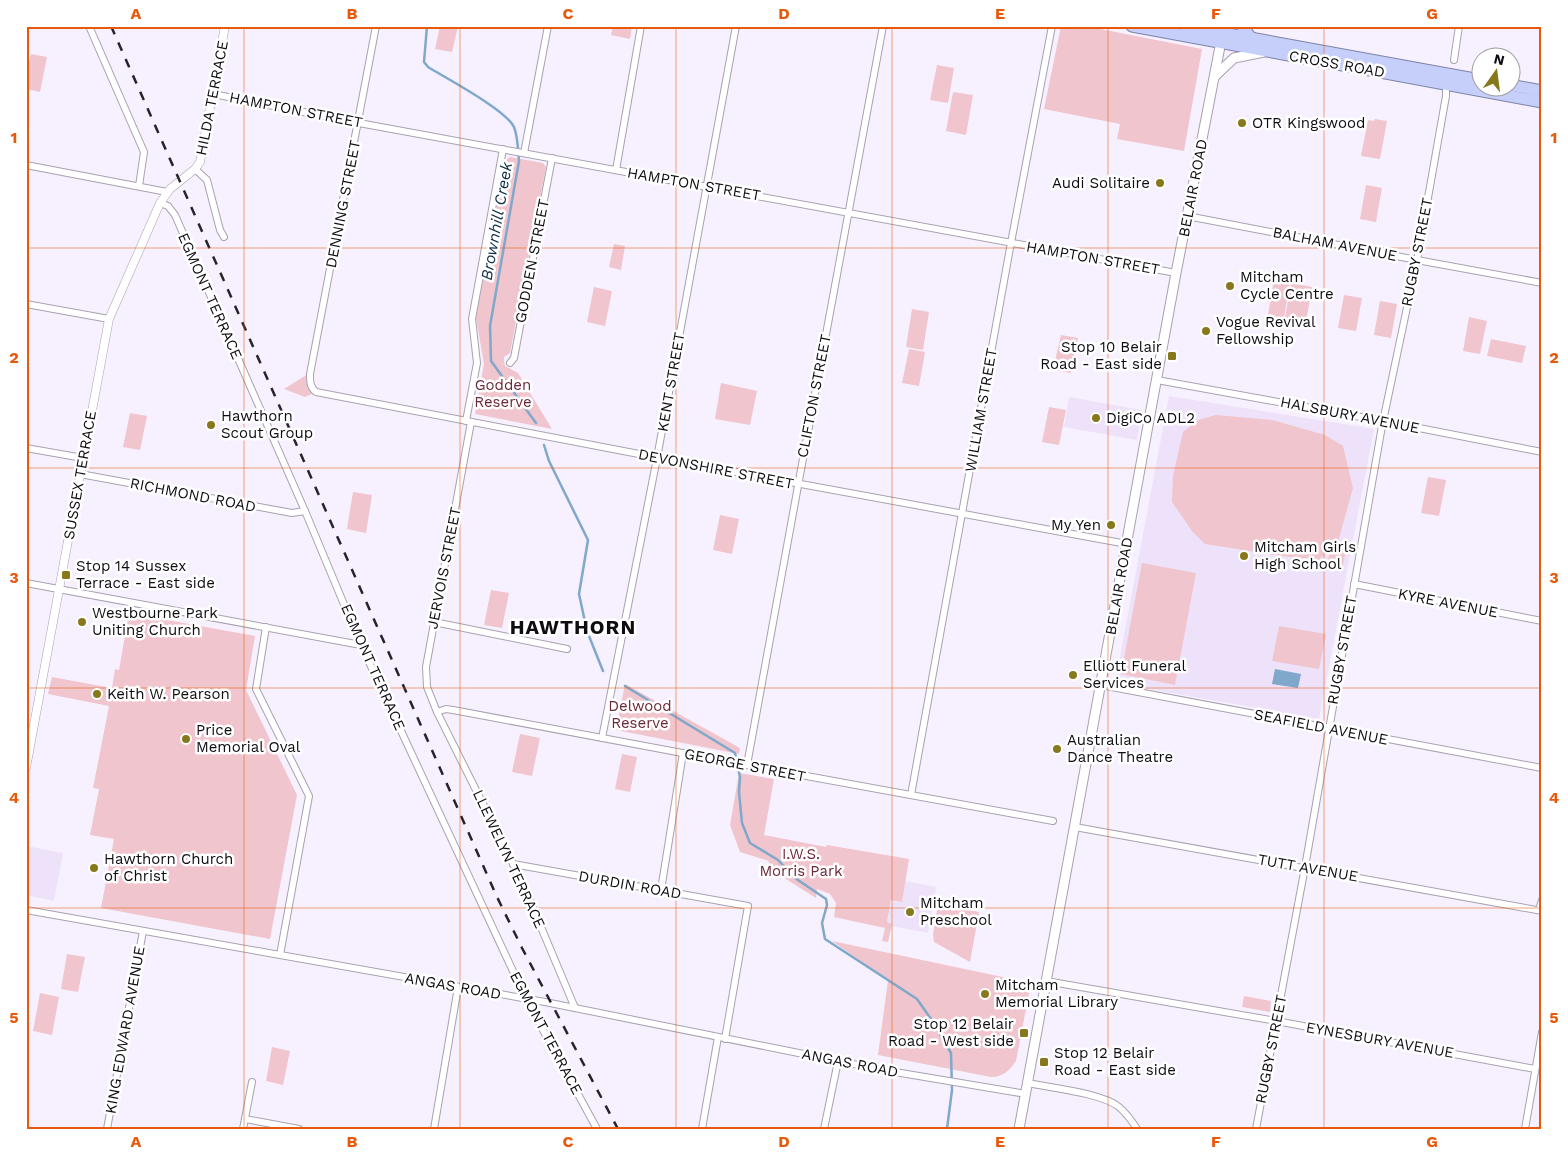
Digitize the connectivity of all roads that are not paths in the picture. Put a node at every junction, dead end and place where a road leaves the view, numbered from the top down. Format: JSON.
{"nodes":[{"id":1,"x":89,"y":26,"type":"edge"},
{"id":2,"x":225,"y":26,"type":"edge"},
{"id":3,"x":376,"y":26,"type":"edge"},
{"id":4,"x":548,"y":26,"type":"edge"},
{"id":5,"x":641,"y":26,"type":"edge"},
{"id":6,"x":736,"y":26,"type":"edge"},
{"id":7,"x":884,"y":26,"type":"edge"},
{"id":8,"x":1052,"y":26,"type":"edge"},
{"id":9,"x":1132,"y":26,"type":"edge"},
{"id":10,"x":1185,"y":26,"type":"edge"},
{"id":11,"x":1242,"y":26,"type":"edge"},
{"id":12,"x":1459,"y":26,"type":"edge"},
{"id":13,"x":1223,"y":34,"type":"edge"},
{"id":14,"x":1251,"y":38,"type":"junction"},
{"id":15,"x":1265,"y":52,"type":"junction"},
{"id":16,"x":1454,"y":60,"type":"dead end"},
{"id":17,"x":1215,"y":76,"type":"junction"},
{"id":18,"x":1470,"y":78,"type":"edge"},
{"id":19,"x":1446,"y":84,"type":"junction"},
{"id":20,"x":1520,"y":87,"type":"edge"},
{"id":21,"x":1542,"y":91,"type":"edge"},
{"id":22,"x":213,"y":94,"type":"junction"},
{"id":23,"x":1542,"y":102,"type":"edge"},
{"id":24,"x":359,"y":123,"type":"junction"},
{"id":25,"x":503,"y":149,"type":"junction"},
{"id":26,"x":520,"y":153,"type":"junction"},
{"id":27,"x":552,"y":158,"type":"junction"},
{"id":28,"x":26,"y":165,"type":"edge"},
{"id":29,"x":195,"y":169,"type":"junction"},
{"id":30,"x":616,"y":170,"type":"junction"},
{"id":31,"x":139,"y":186,"type":"junction"},
{"id":32,"x":706,"y":186,"type":"junction"},
{"id":33,"x":167,"y":192,"type":"junction"},
{"id":34,"x":160,"y":203,"type":"junction"},
{"id":35,"x":849,"y":213,"type":"junction"},
{"id":36,"x":1187,"y":216,"type":"junction"},
{"id":37,"x":224,"y":237,"type":"dead end"},
{"id":38,"x":1011,"y":243,"type":"junction"},
{"id":39,"x":1417,"y":260,"type":"junction"},
{"id":40,"x":1176,"y":273,"type":"junction"},
{"id":41,"x":1542,"y":283,"type":"edge"},
{"id":42,"x":26,"y":304,"type":"edge"},
{"id":43,"x":109,"y":319,"type":"junction"},
{"id":44,"x":510,"y":363,"type":"dead end"},
{"id":45,"x":1157,"y":380,"type":"junction"},
{"id":46,"x":310,"y":383,"type":"joint"},
{"id":47,"x":1383,"y":420,"type":"junction"},
{"id":48,"x":469,"y":421,"type":"junction"},
{"id":49,"x":26,"y":448,"type":"edge"},
{"id":50,"x":1542,"y":452,"type":"edge"},
{"id":51,"x":83,"y":458,"type":"junction"},
{"id":52,"x":657,"y":458,"type":"junction"},
{"id":53,"x":80,"y":474,"type":"junction"},
{"id":54,"x":798,"y":484,"type":"junction"},
{"id":55,"x":305,"y":511,"type":"junction"},
{"id":56,"x":962,"y":515,"type":"junction"},
{"id":57,"x":1127,"y":544,"type":"junction"},
{"id":58,"x":26,"y":583,"type":"edge"},
{"id":59,"x":1354,"y":584,"type":"junction"},
{"id":60,"x":59,"y":589,"type":"junction"},
{"id":61,"x":1542,"y":621,"type":"edge"},
{"id":62,"x":434,"y":622,"type":"junction"},
{"id":63,"x":266,"y":627,"type":"junction"},
{"id":64,"x":361,"y":645,"type":"junction"},
{"id":65,"x":566,"y":648,"type":"dead end"},
{"id":66,"x":1101,"y":685,"type":"junction"},
{"id":67,"x":437,"y":712,"type":"junction"},
{"id":68,"x":1329,"y":728,"type":"junction"},
{"id":69,"x":602,"y":738,"type":"junction"},
{"id":70,"x":683,"y":753,"type":"junction"},
{"id":71,"x":747,"y":765,"type":"junction"},
{"id":72,"x":26,"y":768,"type":"edge"},
{"id":73,"x":1542,"y":768,"type":"edge"},
{"id":74,"x":911,"y":795,"type":"junction"},
{"id":75,"x":1053,"y":821,"type":"dead end"},
{"id":76,"x":1075,"y":827,"type":"junction"},
{"id":77,"x":513,"y":864,"type":"junction"},
{"id":78,"x":1305,"y":867,"type":"junction"},
{"id":79,"x":661,"y":890,"type":"junction"},
{"id":80,"x":1542,"y":900,"type":"edge"},
{"id":81,"x":26,"y":910,"type":"edge"},
{"id":82,"x":1540,"y":911,"type":"edge"},
{"id":83,"x":144,"y":931,"type":"junction"},
{"id":84,"x":280,"y":955,"type":"junction"},
{"id":85,"x":1046,"y":982,"type":"junction"},
{"id":86,"x":458,"y":987,"type":"junction"},
{"id":87,"x":526,"y":999,"type":"junction"},
{"id":88,"x":575,"y":1008,"type":"junction"},
{"id":89,"x":1276,"y":1021,"type":"junction"},
{"id":90,"x":1542,"y":1032,"type":"edge"},
{"id":91,"x":721,"y":1038,"type":"junction"},
{"id":92,"x":838,"y":1061,"type":"junction"},
{"id":93,"x":1535,"y":1069,"type":"junction"},
{"id":94,"x":252,"y":1082,"type":"dead end"},
{"id":95,"x":1028,"y":1083,"type":"junction"},
{"id":96,"x":1026,"y":1094,"type":"junction"},
{"id":97,"x":245,"y":1119,"type":"junction"},
{"id":98,"x":107,"y":1129,"type":"edge"},
{"id":99,"x":243,"y":1129,"type":"edge"},
{"id":100,"x":299,"y":1129,"type":"edge"},
{"id":101,"x":434,"y":1129,"type":"edge"},
{"id":102,"x":597,"y":1129,"type":"edge"},
{"id":103,"x":702,"y":1129,"type":"edge"},
{"id":104,"x":824,"y":1129,"type":"edge"},
{"id":105,"x":1019,"y":1129,"type":"edge"},
{"id":106,"x":1137,"y":1129,"type":"edge"},
{"id":107,"x":1256,"y":1129,"type":"edge"},
{"id":108,"x":1525,"y":1129,"type":"edge"}],
"edges":[{"from":1,"to":31,"type":"street"},
{"from":2,"to":22,"type":"street","name":"HILDA TERRACE"},
{"from":3,"to":24,"type":"street","name":"DENNING STREET"},
{"from":4,"to":26,"type":"street"},
{"from":5,"to":30,"type":"street"},
{"from":6,"to":32,"type":"street","name":"KENT STREET"},
{"from":7,"to":35,"type":"street","name":"CLIFTON STREET"},
{"from":8,"to":38,"type":"street","name":"WILLIAM STREET"},
{"from":9,"to":13,"type":"highway","name":"CROSS ROAD"},
{"from":10,"to":13,"type":"highway","name":"CROSS ROAD"},
{"from":11,"to":14,"type":"highway"},
{"from":12,"to":16,"type":"street"},
{"from":13,"to":14,"type":"highway","name":"CROSS ROAD"},
{"from":13,"to":15,"type":"highway","name":"CROSS ROAD"},
{"from":13,"to":17,"type":"main road","name":"BELAIR ROAD"},
{"from":14,"to":18,"type":"highway","name":"CROSS ROAD"},
{"from":15,"to":17,"type":"main road"},
{"from":15,"to":19,"type":"highway","name":"CROSS ROAD"},
{"from":17,"to":36,"type":"main road","name":"BELAIR ROAD"},
{"from":19,"to":23,"type":"highway","name":"CROSS ROAD"},
{"from":19,"to":39,"type":"street","name":"RUGBY STREET"},
{"from":20,"to":21,"type":"highway"},
{"from":22,"to":24,"type":"street","name":"HAMPTON STREET"},
{"from":22,"to":29,"type":"street","name":"HILDA TERRACE"},
{"from":24,"to":25,"type":"street","name":"HAMPTON STREET"},
{"from":24,"to":46,"type":"street","name":"DENNING STREET"},
{"from":25,"to":26,"type":"street","name":"HAMPTON STREET"},
{"from":25,"to":48,"type":"street","name":"JERVOIS STREET"},
{"from":26,"to":27,"type":"street","name":"HAMPTON STREET"},
{"from":27,"to":30,"type":"street","name":"HAMPTON STREET"},
{"from":27,"to":44,"type":"street","name":"GODDEN STREET"},
{"from":28,"to":31,"type":"street"},
{"from":29,"to":33,"type":"street","name":"HILDA TERRACE"},
{"from":29,"to":37,"type":"street","name":"HILDA TERRACE"},
{"from":30,"to":32,"type":"street","name":"HAMPTON STREET"},
{"from":31,"to":33,"type":"street"},
{"from":32,"to":35,"type":"street","name":"HAMPTON STREET"},
{"from":32,"to":52,"type":"street","name":"KENT STREET"},
{"from":33,"to":34,"type":"street","name":"SUSSEX TERRACE"},
{"from":34,"to":43,"type":"street","name":"SUSSEX TERRACE"},
{"from":34,"to":55,"type":"street","name":"EGMONT TERRACE"},
{"from":35,"to":38,"type":"street","name":"HAMPTON STREET"},
{"from":35,"to":54,"type":"street","name":"CLIFTON STREET"},
{"from":36,"to":39,"type":"street","name":"BALHAM AVENUE"},
{"from":36,"to":40,"type":"main road","name":"BELAIR ROAD"},
{"from":38,"to":40,"type":"street","name":"HAMPTON STREET"},
{"from":38,"to":56,"type":"street","name":"WILLIAM STREET"},
{"from":39,"to":41,"type":"street","name":"BALHAM AVENUE"},
{"from":39,"to":47,"type":"street","name":"RUGBY STREET"},
{"from":40,"to":45,"type":"main road","name":"BELAIR ROAD"},
{"from":42,"to":43,"type":"street"},
{"from":43,"to":51,"type":"street","name":"SUSSEX TERRACE"},
{"from":45,"to":47,"type":"street","name":"HALSBURY AVENUE"},
{"from":45,"to":57,"type":"main road","name":"BELAIR ROAD"},
{"from":46,"to":48,"type":"street","name":"DEVONSHIRE STREET"},
{"from":47,"to":50,"type":"street","name":"HALSBURY AVENUE"},
{"from":47,"to":59,"type":"street","name":"RUGBY STREET"},
{"from":48,"to":52,"type":"street","name":"DEVONSHIRE STREET"},
{"from":48,"to":62,"type":"street","name":"JERVOIS STREET"},
{"from":49,"to":51,"type":"street"},
{"from":51,"to":53,"type":"street","name":"SUSSEX TERRACE"},
{"from":52,"to":54,"type":"street","name":"DEVONSHIRE STREET"},
{"from":52,"to":69,"type":"street","name":"KENT STREET"},
{"from":53,"to":55,"type":"street","name":"RICHMOND ROAD"},
{"from":53,"to":60,"type":"street","name":"SUSSEX TERRACE"},
{"from":54,"to":56,"type":"street","name":"DEVONSHIRE STREET"},
{"from":54,"to":71,"type":"street","name":"CLIFTON STREET"},
{"from":55,"to":64,"type":"street","name":"EGMONT TERRACE"},
{"from":56,"to":57,"type":"street","name":"DEVONSHIRE STREET"},
{"from":56,"to":74,"type":"street","name":"WILLIAM STREET"},
{"from":57,"to":66,"type":"main road","name":"BELAIR ROAD"},
{"from":58,"to":60,"type":"street"},
{"from":59,"to":61,"type":"street","name":"KYRE AVENUE"},
{"from":59,"to":68,"type":"street","name":"RUGBY STREET"},
{"from":60,"to":63,"type":"street"},
{"from":60,"to":72,"type":"street","name":"SUSSEX TERRACE"},
{"from":62,"to":65,"type":"street"},
{"from":62,"to":67,"type":"street","name":"JERVOIS STREET"},
{"from":63,"to":64,"type":"street"},
{"from":63,"to":84,"type":"street"},
{"from":64,"to":87,"type":"street","name":"EGMONT TERRACE"},
{"from":66,"to":68,"type":"street","name":"SEAFIELD AVENUE"},
{"from":66,"to":76,"type":"main road","name":"BELAIR ROAD"},
{"from":67,"to":69,"type":"street","name":"GEORGE STREET"},
{"from":67,"to":77,"type":"street","name":"LLEWELYN TERRACE"},
{"from":68,"to":73,"type":"street","name":"SEAFIELD AVENUE"},
{"from":68,"to":78,"type":"street","name":"RUGBY STREET"},
{"from":69,"to":70,"type":"street","name":"GEORGE STREET"},
{"from":70,"to":71,"type":"street","name":"GEORGE STREET"},
{"from":70,"to":79,"type":"street"},
{"from":71,"to":74,"type":"street","name":"GEORGE STREET"},
{"from":74,"to":75,"type":"street","name":"GEORGE STREET"},
{"from":76,"to":78,"type":"street","name":"TUTT AVENUE"},
{"from":76,"to":85,"type":"main road","name":"BELAIR ROAD"},
{"from":77,"to":79,"type":"street","name":"DURDIN ROAD"},
{"from":77,"to":88,"type":"street","name":"LLEWELYN TERRACE"},
{"from":78,"to":82,"type":"street","name":"TUTT AVENUE"},
{"from":78,"to":89,"type":"street","name":"RUGBY STREET"},
{"from":79,"to":91,"type":"street","name":"DURDIN ROAD"},
{"from":80,"to":82,"type":"street"},
{"from":81,"to":83,"type":"street","name":"ANGAS ROAD"},
{"from":83,"to":84,"type":"street","name":"ANGAS ROAD"},
{"from":83,"to":98,"type":"street","name":"KING EDWARD AVENUE"},
{"from":84,"to":86,"type":"street","name":"ANGAS ROAD"},
{"from":85,"to":89,"type":"street","name":"EYNESBURY AVENUE"},
{"from":85,"to":95,"type":"main road","name":"BELAIR ROAD"},
{"from":86,"to":87,"type":"street","name":"ANGAS ROAD"},
{"from":86,"to":101,"type":"street"},
{"from":87,"to":88,"type":"street","name":"ANGAS ROAD"},
{"from":87,"to":102,"type":"street","name":"EGMONT TERRACE"},
{"from":88,"to":91,"type":"street","name":"ANGAS ROAD"},
{"from":89,"to":93,"type":"street","name":"EYNESBURY AVENUE"},
{"from":89,"to":107,"type":"street","name":"RUGBY STREET"},
{"from":90,"to":93,"type":"street"},
{"from":91,"to":92,"type":"street","name":"ANGAS ROAD"},
{"from":91,"to":103,"type":"street"},
{"from":92,"to":96,"type":"street","name":"ANGAS ROAD"},
{"from":92,"to":104,"type":"street"},
{"from":93,"to":108,"type":"street"},
{"from":94,"to":97,"type":"street"},
{"from":95,"to":96,"type":"main road","name":"BELAIR ROAD"},
{"from":95,"to":106,"type":"street"},
{"from":96,"to":105,"type":"main road","name":"BELAIR ROAD"},
{"from":97,"to":99,"type":"street"},
{"from":97,"to":100,"type":"street"}]}
